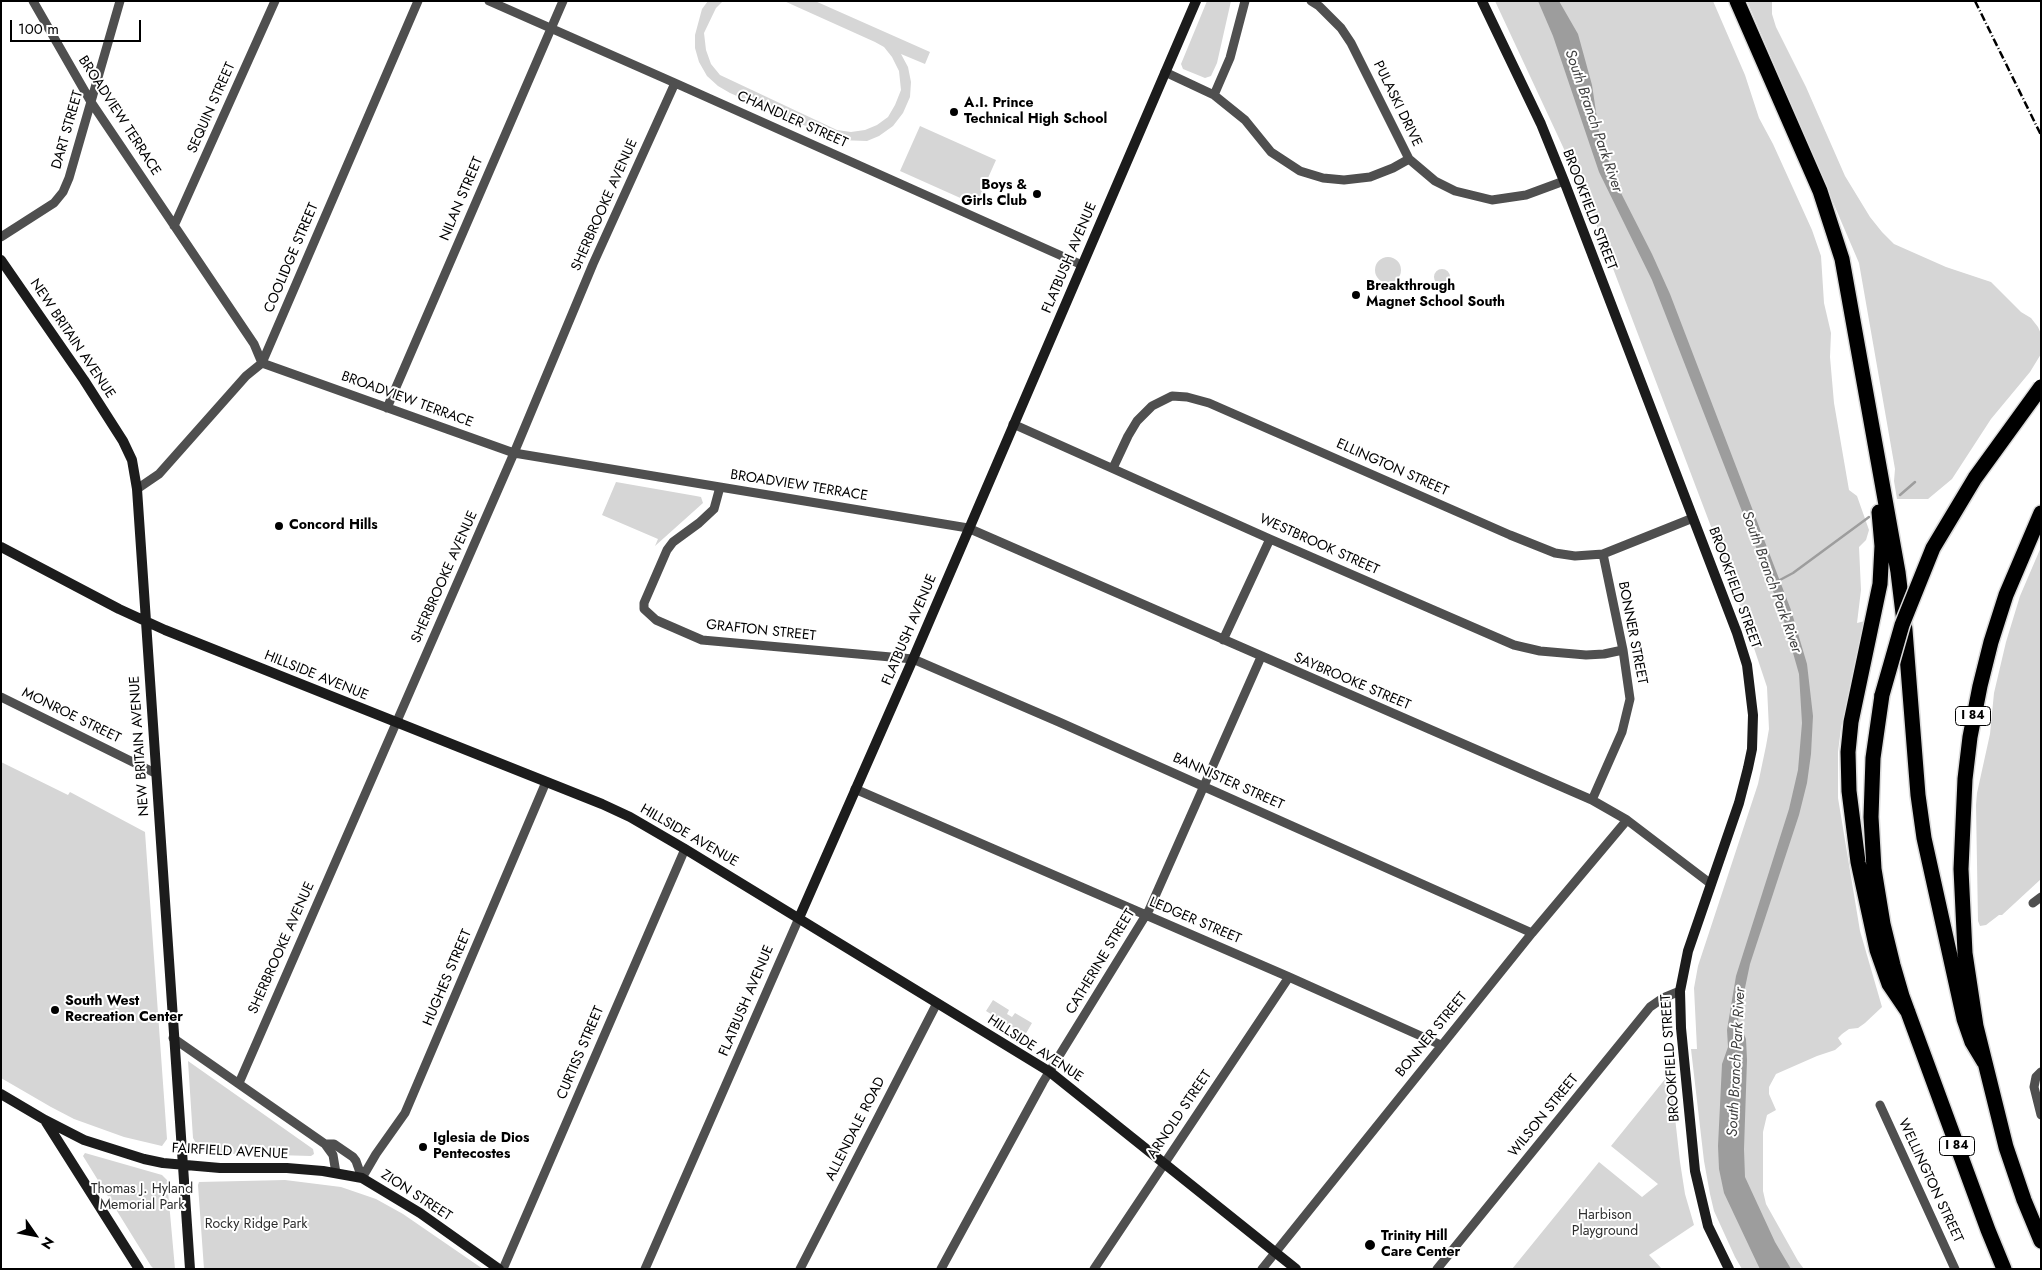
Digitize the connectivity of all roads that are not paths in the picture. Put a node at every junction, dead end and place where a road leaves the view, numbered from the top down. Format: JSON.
{"nodes":[{"id":1,"x":33,"y":1,"type":"edge"},
{"id":2,"x":120,"y":1,"type":"edge"},
{"id":3,"x":275,"y":1,"type":"edge"},
{"id":4,"x":418,"y":1,"type":"edge"},
{"id":5,"x":489,"y":1,"type":"edge"},
{"id":6,"x":564,"y":1,"type":"edge"},
{"id":7,"x":1196,"y":1,"type":"edge"},
{"id":8,"x":1245,"y":1,"type":"edge"},
{"id":9,"x":1311,"y":1,"type":"edge"},
{"id":10,"x":1482,"y":1,"type":"edge"},
{"id":11,"x":1726,"y":1,"type":"edge"},
{"id":12,"x":1737,"y":1,"type":"edge"},
{"id":13,"x":551,"y":28,"type":"junction"},
{"id":14,"x":1165,"y":72,"type":"junction"},
{"id":15,"x":675,"y":83,"type":"junction"},
{"id":16,"x":1214,"y":95,"type":"junction"},
{"id":17,"x":91,"y":102,"type":"junction"},
{"id":18,"x":1409,"y":159,"type":"junction"},
{"id":19,"x":1564,"y":181,"type":"junction"},
{"id":20,"x":174,"y":226,"type":"junction"},
{"id":21,"x":1,"y":237,"type":"edge"},
{"id":22,"x":1,"y":260,"type":"edge"},
{"id":23,"x":1082,"y":265,"type":"junction"},
{"id":24,"x":262,"y":363,"type":"junction"},
{"id":25,"x":2041,"y":387,"type":"edge"},
{"id":26,"x":387,"y":408,"type":"junction"},
{"id":27,"x":1013,"y":424,"type":"junction"},
{"id":28,"x":514,"y":453,"type":"junction"},
{"id":29,"x":1113,"y":468,"type":"junction"},
{"id":30,"x":720,"y":487,"type":"junction"},
{"id":31,"x":137,"y":489,"type":"junction"},
{"id":32,"x":2041,"y":513,"type":"edge"},
{"id":33,"x":1693,"y":518,"type":"junction"},
{"id":34,"x":968,"y":528,"type":"junction"},
{"id":35,"x":1270,"y":539,"type":"junction"},
{"id":36,"x":1,"y":547,"type":"edge"},
{"id":37,"x":1603,"y":554,"type":"junction"},
{"id":38,"x":146,"y":622,"type":"junction"},
{"id":39,"x":1224,"y":640,"type":"junction"},
{"id":40,"x":1623,"y":650,"type":"junction"},
{"id":41,"x":1261,"y":657,"type":"junction"},
{"id":42,"x":913,"y":659,"type":"junction"},
{"id":43,"x":1,"y":697,"type":"edge"},
{"id":44,"x":395,"y":723,"type":"junction"},
{"id":45,"x":155,"y":773,"type":"junction"},
{"id":46,"x":546,"y":782,"type":"junction"},
{"id":47,"x":1203,"y":786,"type":"junction"},
{"id":48,"x":856,"y":789,"type":"junction"},
{"id":49,"x":1592,"y":800,"type":"junction"},
{"id":50,"x":1627,"y":820,"type":"junction"},
{"id":51,"x":685,"y":848,"type":"junction"},
{"id":52,"x":1711,"y":884,"type":"junction"},
{"id":53,"x":2041,"y":897,"type":"edge"},
{"id":54,"x":2033,"y":903,"type":"dead end"},
{"id":55,"x":1146,"y":915,"type":"junction"},
{"id":56,"x":798,"y":918,"type":"junction"},
{"id":57,"x":1532,"y":933,"type":"junction"},
{"id":58,"x":1290,"y":977,"type":"junction"},
{"id":59,"x":1893,"y":981,"type":"junction"},
{"id":60,"x":1963,"y":985,"type":"junction"},
{"id":61,"x":1680,"y":991,"type":"junction"},
{"id":62,"x":937,"y":1003,"type":"junction"},
{"id":63,"x":173,"y":1038,"type":"junction"},
{"id":64,"x":1441,"y":1046,"type":"junction"},
{"id":65,"x":1050,"y":1072,"type":"junction"},
{"id":66,"x":2038,"y":1074,"type":"edge"},
{"id":67,"x":239,"y":1082,"type":"junction"},
{"id":68,"x":1,"y":1094,"type":"edge"},
{"id":69,"x":1880,"y":1105,"type":"dead end"},
{"id":70,"x":2041,"y":1115,"type":"edge"},
{"id":71,"x":45,"y":1120,"type":"junction"},
{"id":72,"x":326,"y":1144,"type":"junction"},
{"id":73,"x":1164,"y":1163,"type":"junction"},
{"id":74,"x":183,"y":1165,"type":"junction"},
{"id":75,"x":336,"y":1173,"type":"junction"},
{"id":76,"x":362,"y":1178,"type":"junction"},
{"id":77,"x":2041,"y":1241,"type":"edge"},
{"id":78,"x":1275,"y":1252,"type":"junction"},
{"id":79,"x":139,"y":1269,"type":"edge"},
{"id":80,"x":190,"y":1269,"type":"edge"},
{"id":81,"x":501,"y":1269,"type":"edge"},
{"id":82,"x":645,"y":1269,"type":"edge"},
{"id":83,"x":800,"y":1269,"type":"edge"},
{"id":84,"x":941,"y":1269,"type":"edge"},
{"id":85,"x":1094,"y":1269,"type":"edge"},
{"id":86,"x":1262,"y":1269,"type":"edge"},
{"id":87,"x":1296,"y":1269,"type":"edge"},
{"id":88,"x":1437,"y":1269,"type":"edge"},
{"id":89,"x":1729,"y":1269,"type":"edge"},
{"id":90,"x":1955,"y":1269,"type":"edge"},
{"id":91,"x":2004,"y":1269,"type":"edge"}],
"edges":[{"from":1,"to":17,"type":"street","name":"BROADVIEW TERRACE"},
{"from":2,"to":17,"type":"street","name":"DART STREET"},
{"from":3,"to":20,"type":"street","name":"SEQUIN STREET"},
{"from":4,"to":24,"type":"street","name":"COOLIDGE STREET"},
{"from":5,"to":13,"type":"street","name":"CHANDLER STREET"},
{"from":6,"to":13,"type":"street","name":"NILAN STREET"},
{"from":7,"to":14,"type":"street","name":"FLATBUSH AVENUE"},
{"from":8,"to":16,"type":"street"},
{"from":9,"to":18,"type":"street","name":"PULASKI DRIVE"},
{"from":10,"to":19,"type":"street","name":"BROOKFIELD STREET"},
{"from":11,"to":59,"type":"highway"},
{"from":12,"to":60,"type":"highway"},
{"from":13,"to":15,"type":"street","name":"CHANDLER STREET"},
{"from":13,"to":26,"type":"street","name":"NILAN STREET"},
{"from":14,"to":16,"type":"street"},
{"from":14,"to":23,"type":"street","name":"FLATBUSH AVENUE"},
{"from":15,"to":23,"type":"street","name":"CHANDLER STREET"},
{"from":15,"to":28,"type":"street","name":"SHERBROOKE AVENUE"},
{"from":16,"to":18,"type":"street"},
{"from":17,"to":20,"type":"street","name":"BROADVIEW TERRACE"},
{"from":17,"to":21,"type":"street","name":"DART STREET"},
{"from":18,"to":19,"type":"street","name":"PULASKI DRIVE"},
{"from":19,"to":33,"type":"street","name":"BROOKFIELD STREET"},
{"from":20,"to":24,"type":"street","name":"BROADVIEW TERRACE"},
{"from":22,"to":31,"type":"street","name":"NEW BRITAIN AVENUE"},
{"from":23,"to":27,"type":"street","name":"FLATBUSH AVENUE"},
{"from":24,"to":26,"type":"street","name":"BROADVIEW TERRACE"},
{"from":24,"to":31,"type":"street","name":"COOLIDGE STREET"},
{"from":25,"to":59,"type":"highway","number":"I 84","bridge":true},
{"from":26,"to":28,"type":"street","name":"BROADVIEW TERRACE"},
{"from":27,"to":29,"type":"street","name":"WESTBROOK STREET"},
{"from":27,"to":34,"type":"street","name":"FLATBUSH AVENUE"},
{"from":28,"to":30,"type":"street","name":"BROADVIEW TERRACE"},
{"from":28,"to":44,"type":"street","name":"SHERBROOKE AVENUE"},
{"from":29,"to":35,"type":"street","name":"WESTBROOK STREET"},
{"from":29,"to":37,"type":"street","name":"ELLINGTON STREET"},
{"from":30,"to":34,"type":"street","name":"BROADVIEW TERRACE"},
{"from":30,"to":42,"type":"street","name":"GRAFTON STREET"},
{"from":31,"to":38,"type":"street","name":"NEW BRITAIN AVENUE"},
{"from":32,"to":60,"type":"highway","number":"I 84"},
{"from":33,"to":37,"type":"street","name":"ELLINGTON STREET"},
{"from":33,"to":52,"type":"street","name":"BROOKFIELD STREET"},
{"from":34,"to":39,"type":"street","name":"SAYBROOKE STREET"},
{"from":34,"to":42,"type":"street","name":"FLATBUSH AVENUE"},
{"from":35,"to":39,"type":"street"},
{"from":35,"to":40,"type":"street","name":"WESTBROOK STREET"},
{"from":36,"to":38,"type":"street","name":"HILLSIDE AVENUE"},
{"from":37,"to":40,"type":"street","name":"BONNER STREET"},
{"from":38,"to":44,"type":"street","name":"HILLSIDE AVENUE"},
{"from":38,"to":45,"type":"street","name":"NEW BRITAIN AVENUE"},
{"from":39,"to":41,"type":"street","name":"SAYBROOKE STREET"},
{"from":40,"to":49,"type":"street","name":"BONNER STREET"},
{"from":41,"to":47,"type":"street","name":"CATHERINE STREET"},
{"from":41,"to":49,"type":"street","name":"SAYBROOKE STREET"},
{"from":42,"to":47,"type":"street","name":"BANNISTER STREET"},
{"from":42,"to":48,"type":"street","name":"FLATBUSH AVENUE"},
{"from":43,"to":45,"type":"street","name":"MONROE STREET"},
{"from":44,"to":46,"type":"street","name":"HILLSIDE AVENUE"},
{"from":44,"to":67,"type":"street","name":"SHERBROOKE AVENUE"},
{"from":45,"to":63,"type":"street","name":"NEW BRITAIN AVENUE"},
{"from":46,"to":51,"type":"street","name":"HILLSIDE AVENUE"},
{"from":46,"to":76,"type":"street","name":"HUGHES STREET"},
{"from":47,"to":55,"type":"street","name":"CATHERINE STREET"},
{"from":47,"to":57,"type":"street","name":"BANNISTER STREET"},
{"from":48,"to":55,"type":"street","name":"LEDGER STREET"},
{"from":48,"to":56,"type":"street","name":"FLATBUSH AVENUE"},
{"from":49,"to":50,"type":"street","name":"SAYBROOKE STREET"},
{"from":50,"to":52,"type":"street","name":"SAYBROOKE STREET"},
{"from":50,"to":57,"type":"street","name":"BONNER STREET"},
{"from":51,"to":56,"type":"street","name":"HILLSIDE AVENUE"},
{"from":51,"to":81,"type":"street","name":"CURTISS STREET"},
{"from":52,"to":61,"type":"street","name":"BROOKFIELD STREET"},
{"from":53,"to":54,"type":"street"},
{"from":55,"to":58,"type":"street","name":"LEDGER STREET"},
{"from":55,"to":65,"type":"street","name":"CATHERINE STREET"},
{"from":56,"to":62,"type":"street","name":"HILLSIDE AVENUE"},
{"from":56,"to":82,"type":"street","name":"FLATBUSH AVENUE"},
{"from":57,"to":64,"type":"street","name":"BONNER STREET"},
{"from":58,"to":64,"type":"street","name":"LEDGER STREET"},
{"from":58,"to":73,"type":"street","name":"ARNOLD STREET"},
{"from":59,"to":91,"type":"highway","number":"I 84"},
{"from":60,"to":77,"type":"highway"},
{"from":61,"to":88,"type":"street","name":"WILSON STREET"},
{"from":61,"to":89,"type":"street","name":"BROOKFIELD STREET"},
{"from":62,"to":65,"type":"street","name":"HILLSIDE AVENUE"},
{"from":62,"to":83,"type":"street","name":"ALLENDALE ROAD"},
{"from":63,"to":67,"type":"street","name":"ZION STREET"},
{"from":63,"to":74,"type":"street","name":"NEW BRITAIN AVENUE"},
{"from":64,"to":78,"type":"street","name":"BONNER STREET"},
{"from":65,"to":73,"type":"street","name":"HILLSIDE AVENUE"},
{"from":65,"to":84,"type":"street","name":"CATHERINE STREET"},
{"from":66,"to":70,"type":"street"},
{"from":67,"to":72,"type":"street","name":"ZION STREET"},
{"from":68,"to":71,"type":"street","name":"FAIRFIELD AVENUE"},
{"from":69,"to":90,"type":"street","name":"WELLINGTON STREET"},
{"from":71,"to":74,"type":"street","name":"FAIRFIELD AVENUE"},
{"from":71,"to":79,"type":"street","name":"FAIRFIELD AVENUE"},
{"from":72,"to":75,"type":"street"},
{"from":72,"to":76,"type":"street","name":"ZION STREET"},
{"from":73,"to":78,"type":"street","name":"HILLSIDE AVENUE"},
{"from":73,"to":85,"type":"street","name":"ARNOLD STREET"},
{"from":74,"to":75,"type":"street","name":"FAIRFIELD AVENUE"},
{"from":74,"to":80,"type":"street","name":"NEW BRITAIN AVENUE"},
{"from":75,"to":76,"type":"street","name":"FAIRFIELD AVENUE"},
{"from":76,"to":81,"type":"street","name":"ZION STREET"},
{"from":78,"to":86,"type":"street","name":"BONNER STREET"},
{"from":78,"to":87,"type":"street","name":"HILLSIDE AVENUE"}]}
